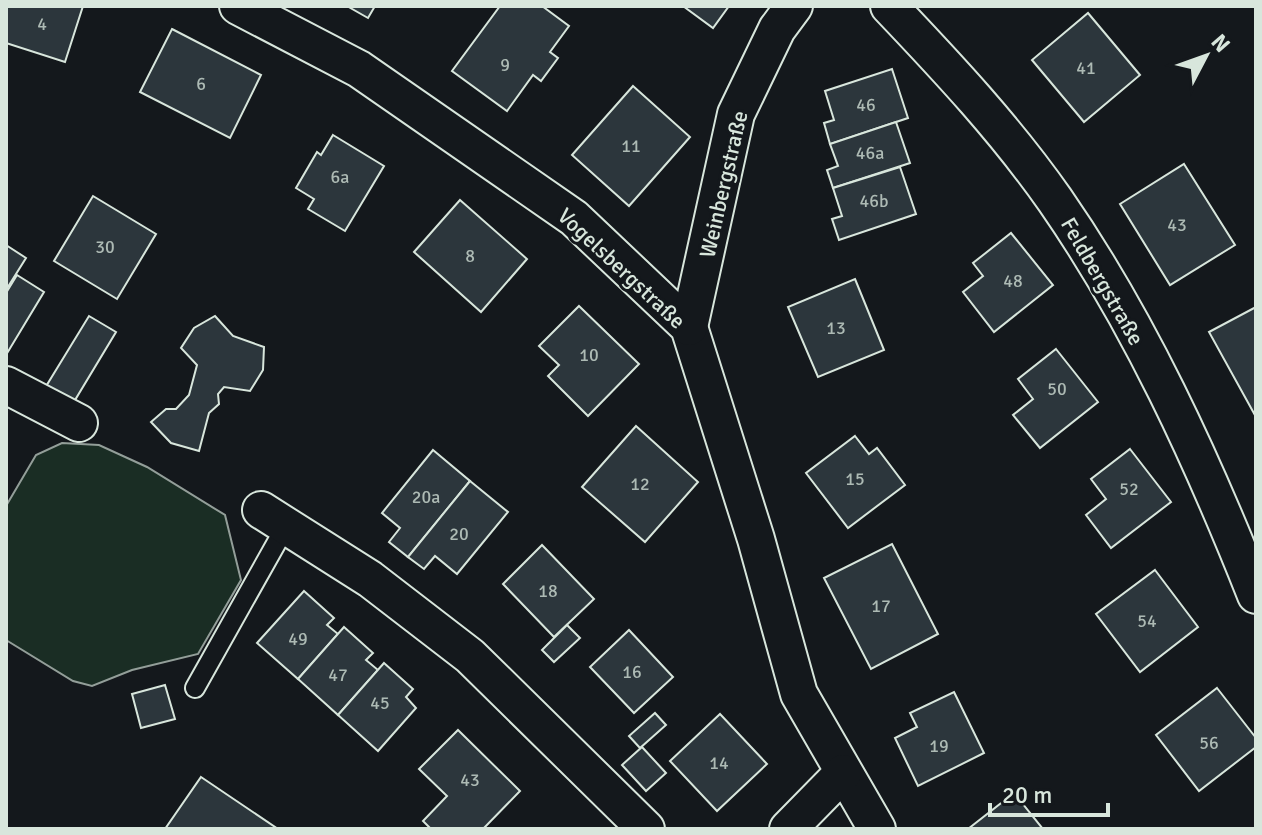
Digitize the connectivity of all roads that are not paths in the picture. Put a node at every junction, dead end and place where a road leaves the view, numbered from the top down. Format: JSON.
{"nodes":[{"id":1,"x":238,"y":6,"type":"edge"},
{"id":2,"x":794,"y":6,"type":"edge"},
{"id":3,"x":889,"y":6,"type":"edge"},
{"id":4,"x":689,"y":327,"type":"junction"},
{"id":5,"x":6,"y":385,"type":"edge"},
{"id":6,"x":79,"y":423,"type":"dead end"},
{"id":7,"x":273,"y":518,"type":"joint"},
{"id":8,"x":1256,"y":595,"type":"edge"},
{"id":9,"x":195,"y":688,"type":"dead end"},
{"id":10,"x":843,"y":773,"type":"junction"},
{"id":11,"x":646,"y":829,"type":"edge"},
{"id":12,"x":788,"y":829,"type":"edge"},
{"id":13,"x":877,"y":829,"type":"edge"}],
"edges":[{"from":1,"to":4,"type":"street","name":"Vogelsbergstraße"},
{"from":2,"to":4,"type":"street","name":"Weinbergstraße"},
{"from":3,"to":8,"type":"street","name":"Feldbergstraße"},
{"from":4,"to":10,"type":"street","name":"Vogelsbergstraße"},
{"from":5,"to":6,"type":"street"},
{"from":7,"to":9,"type":"lane"},
{"from":7,"to":11,"type":"street"},
{"from":10,"to":12,"type":"street"},
{"from":10,"to":13,"type":"street","name":"Vogelsbergstraße"}]}
